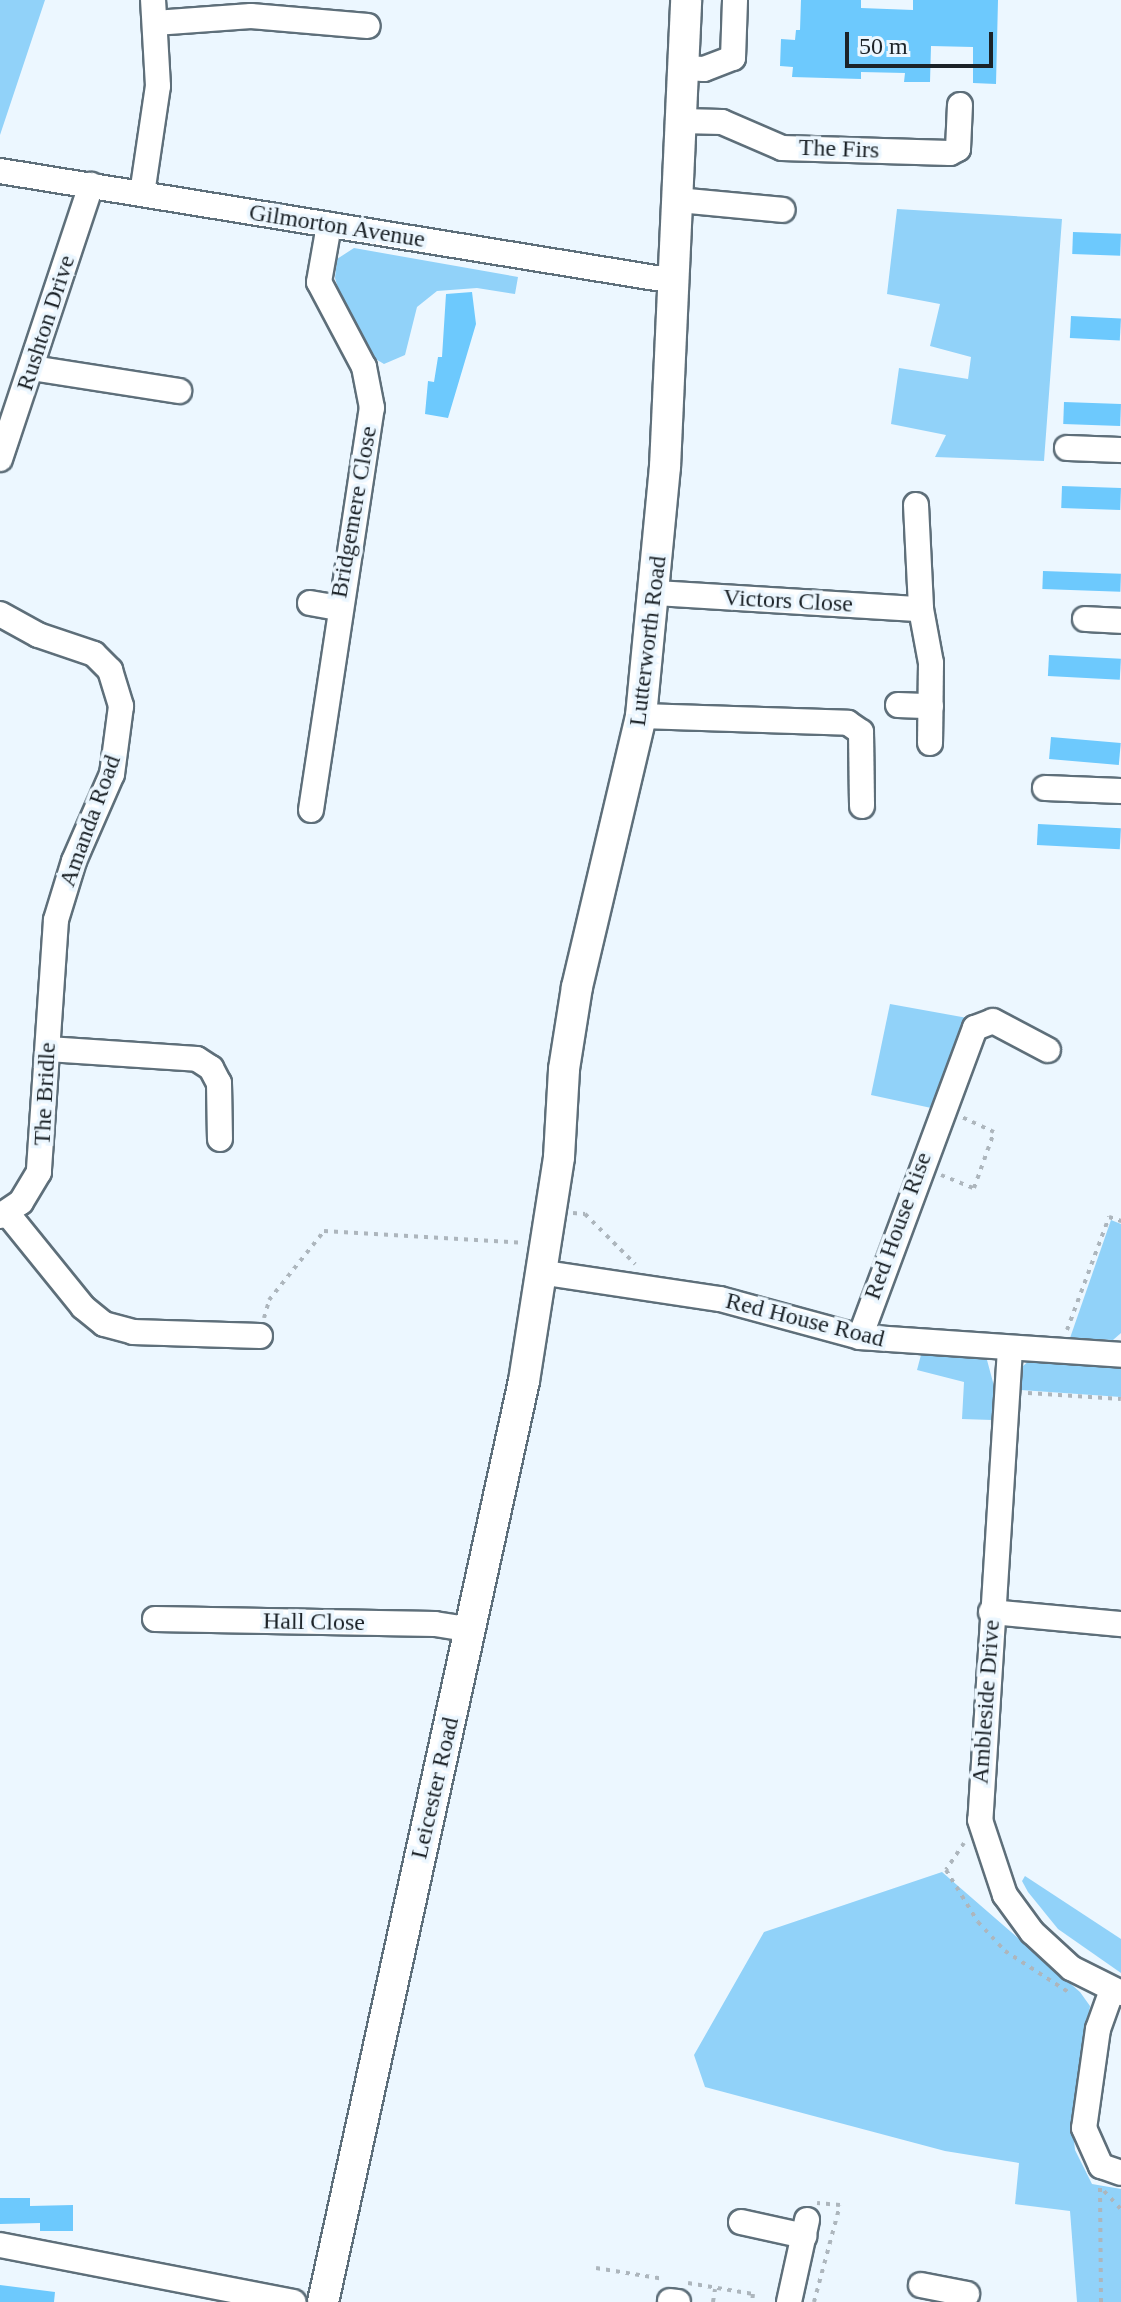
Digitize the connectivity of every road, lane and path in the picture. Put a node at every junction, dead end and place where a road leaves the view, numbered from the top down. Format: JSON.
{"nodes":[{"id":1,"x":686,"y":0,"type":"edge"},
{"id":2,"x":735,"y":0,"type":"edge"},
{"id":3,"x":154,"y":12,"type":"edge"},
{"id":4,"x":368,"y":26,"type":"dead end"},
{"id":5,"x":683,"y":68,"type":"junction"},
{"id":6,"x":960,"y":105,"type":"dead end"},
{"id":7,"x":681,"y":121,"type":"junction"},
{"id":8,"x":0,"y":171,"type":"edge"},
{"id":9,"x":91,"y":185,"type":"junction"},
{"id":10,"x":142,"y":194,"type":"junction"},
{"id":11,"x":678,"y":200,"type":"junction"},
{"id":12,"x":783,"y":210,"type":"dead end"},
{"id":13,"x":329,"y":225,"type":"junction"},
{"id":14,"x":674,"y":281,"type":"junction"},
{"id":15,"x":32,"y":368,"type":"junction"},
{"id":16,"x":179,"y":391,"type":"dead end"},
{"id":17,"x":1067,"y":448,"type":"dead end"},
{"id":18,"x":1121,"y":450,"type":"edge"},
{"id":19,"x":0,"y":459,"type":"edge"},
{"id":20,"x":916,"y":505,"type":"dead end"},
{"id":21,"x":656,"y":593,"type":"junction"},
{"id":22,"x":310,"y":603,"type":"dead end"},
{"id":23,"x":338,"y":608,"type":"junction"},
{"id":24,"x":921,"y":609,"type":"junction"},
{"id":25,"x":0,"y":614,"type":"edge"},
{"id":26,"x":1085,"y":619,"type":"dead end"},
{"id":27,"x":1121,"y":621,"type":"edge"},
{"id":28,"x":898,"y":705,"type":"dead end"},
{"id":29,"x":931,"y":706,"type":"junction"},
{"id":30,"x":641,"y":716,"type":"junction"},
{"id":31,"x":930,"y":743,"type":"dead end"},
{"id":32,"x":1045,"y":788,"type":"dead end"},
{"id":33,"x":1121,"y":791,"type":"edge"},
{"id":34,"x":862,"y":806,"type":"dead end"},
{"id":35,"x":311,"y":810,"type":"dead end"},
{"id":36,"x":52,"y":955,"type":"joint"},
{"id":37,"x":48,"y":1049,"type":"junction"},
{"id":38,"x":1048,"y":1050,"type":"dead end"},
{"id":39,"x":940,"y":1112,"type":"junction"},
{"id":40,"x":220,"y":1139,"type":"dead end"},
{"id":41,"x":920,"y":1167,"type":"junction"},
{"id":42,"x":550,"y":1212,"type":"junction"},
{"id":43,"x":4,"y":1215,"type":"edge"},
{"id":44,"x":1121,"y":1221,"type":"edge"},
{"id":45,"x":542,"y":1258,"type":"junction"},
{"id":46,"x":640,"y":1284,"type":"junction"},
{"id":47,"x":260,"y":1336,"type":"joint"},
{"id":48,"x":860,"y":1337,"type":"junction"},
{"id":49,"x":1010,"y":1349,"type":"junction"},
{"id":50,"x":1062,"y":1352,"type":"junction"},
{"id":51,"x":1121,"y":1355,"type":"edge"},
{"id":52,"x":1008,"y":1391,"type":"junction"},
{"id":53,"x":1121,"y":1399,"type":"edge"},
{"id":54,"x":991,"y":1612,"type":"junction"},
{"id":55,"x":155,"y":1619,"type":"dead end"},
{"id":56,"x":1121,"y":1624,"type":"edge"},
{"id":57,"x":471,"y":1630,"type":"junction"},
{"id":58,"x":1117,"y":1992,"type":"edge"},
{"id":59,"x":1110,"y":2180,"type":"edge"},
{"id":60,"x":741,"y":2222,"type":"dead end"},
{"id":61,"x":0,"y":2245,"type":"edge"},
{"id":62,"x":715,"y":2288,"type":"dead end"},
{"id":63,"x":935,"y":2292,"type":"edge"},
{"id":64,"x":967,"y":2294,"type":"dead end"},
{"id":65,"x":294,"y":2302,"type":"edge"},
{"id":66,"x":323,"y":2302,"type":"edge"},
{"id":67,"x":713,"y":2302,"type":"edge"},
{"id":68,"x":789,"y":2302,"type":"edge"},
{"id":69,"x":1101,"y":2302,"type":"edge"}],
"edges":[{"from":1,"to":5,"type":"main road","name":"Lutterworth Road"},
{"from":2,"to":5,"type":"street"},
{"from":3,"to":4,"type":"street"},
{"from":3,"to":10,"type":"street"},
{"from":5,"to":7,"type":"main road","name":"Lutterworth Road"},
{"from":6,"to":7,"type":"street","name":"The Firs"},
{"from":7,"to":11,"type":"main road","name":"Lutterworth Road"},
{"from":8,"to":9,"type":"street","name":"Gilmorton Avenue"},
{"from":9,"to":10,"type":"street","name":"Gilmorton Avenue"},
{"from":9,"to":15,"type":"street","name":"Rushton Drive"},
{"from":10,"to":13,"type":"street","name":"Gilmorton Avenue"},
{"from":11,"to":12,"type":"street"},
{"from":11,"to":14,"type":"main road","name":"Lutterworth Road"},
{"from":13,"to":14,"type":"street","name":"Gilmorton Avenue"},
{"from":13,"to":23,"type":"street","name":"Bridgemere Close"},
{"from":14,"to":21,"type":"main road","name":"Lutterworth Road"},
{"from":15,"to":16,"type":"street"},
{"from":15,"to":19,"type":"street","name":"Rushton Drive"},
{"from":17,"to":18,"type":"street"},
{"from":20,"to":24,"type":"street"},
{"from":21,"to":24,"type":"street","name":"Victors Close"},
{"from":21,"to":30,"type":"main road","name":"Lutterworth Road"},
{"from":22,"to":23,"type":"street"},
{"from":23,"to":35,"type":"street","name":"Bridgemere Close"},
{"from":24,"to":29,"type":"street"},
{"from":25,"to":36,"type":"street","name":"Amanda Road"},
{"from":26,"to":27,"type":"street"},
{"from":28,"to":29,"type":"street"},
{"from":29,"to":31,"type":"street"},
{"from":30,"to":34,"type":"street"},
{"from":30,"to":42,"type":"main road","name":"Lutterworth Road"},
{"from":32,"to":33,"type":"street"},
{"from":36,"to":37,"type":"street","name":"The Bridle"},
{"from":37,"to":40,"type":"street"},
{"from":37,"to":43,"type":"street","name":"The Bridle"},
{"from":38,"to":39,"type":"street","name":"Red House Rise"},
{"from":39,"to":41,"type":"street","name":"Red House Rise"},
{"from":39,"to":41,"type":"path"},
{"from":41,"to":48,"type":"street","name":"Red House Rise"},
{"from":42,"to":45,"type":"main road","name":"Lutterworth Road"},
{"from":42,"to":46,"type":"path"},
{"from":43,"to":47,"type":"street"},
{"from":44,"to":50,"type":"path"},
{"from":45,"to":46,"type":"street","name":"Red House Road"},
{"from":45,"to":47,"type":"path"},
{"from":45,"to":57,"type":"main road","name":"Leicester Road"},
{"from":46,"to":48,"type":"street","name":"Red House Road"},
{"from":48,"to":49,"type":"street","name":"Red House Road"},
{"from":49,"to":50,"type":"street","name":"Red House Road"},
{"from":49,"to":52,"type":"street","name":"Ambleside Drive"},
{"from":50,"to":51,"type":"street","name":"Red House Road"},
{"from":52,"to":53,"type":"path"},
{"from":52,"to":54,"type":"street","name":"Ambleside Drive"},
{"from":54,"to":56,"type":"street"},
{"from":54,"to":58,"type":"street","name":"Ambleside Drive"},
{"from":55,"to":57,"type":"street","name":"Hall Close"},
{"from":57,"to":66,"type":"main road","name":"Leicester Road"},
{"from":58,"to":59,"type":"street"},
{"from":59,"to":69,"type":"path"},
{"from":60,"to":68,"type":"street"},
{"from":61,"to":65,"type":"street"},
{"from":62,"to":67,"type":"path"},
{"from":63,"to":64,"type":"street"}]}
